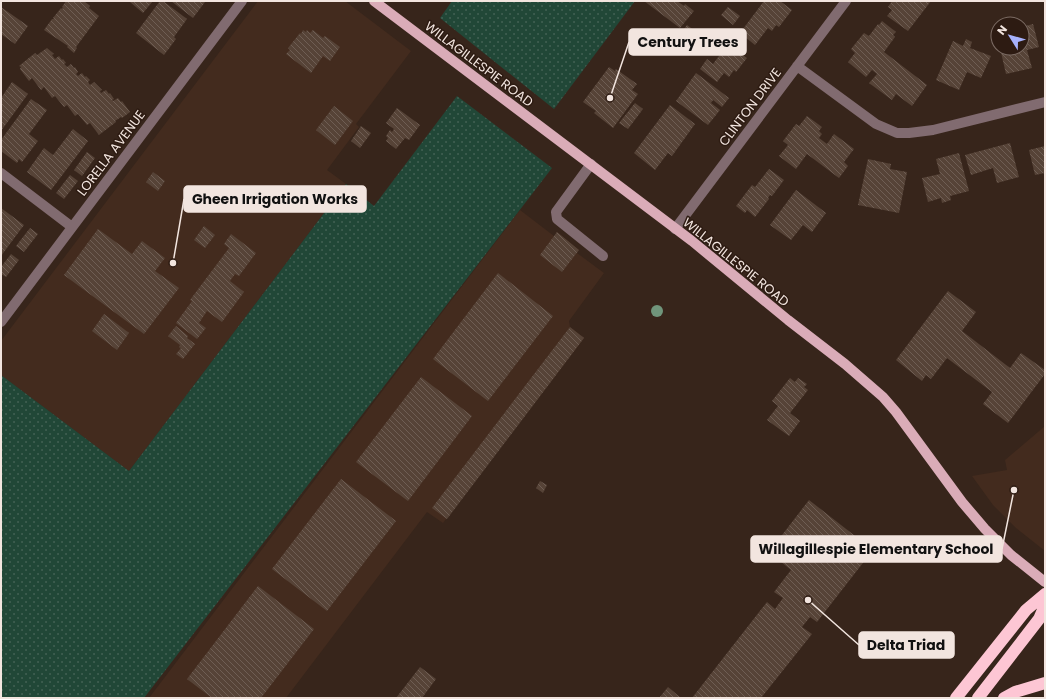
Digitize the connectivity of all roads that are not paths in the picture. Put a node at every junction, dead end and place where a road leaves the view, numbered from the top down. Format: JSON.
{"nodes":[{"id":1,"x":242,"y":1,"type":"edge"},
{"id":2,"x":374,"y":1,"type":"edge"},
{"id":3,"x":841,"y":3,"type":"edge"},
{"id":4,"x":797,"y":66,"type":"junction"},
{"id":5,"x":1045,"y":102,"type":"edge"},
{"id":6,"x":591,"y":164,"type":"junction"},
{"id":7,"x":1,"y":173,"type":"edge"},
{"id":8,"x":72,"y":227,"type":"junction"},
{"id":9,"x":676,"y":229,"type":"junction"},
{"id":10,"x":603,"y":256,"type":"dead end"},
{"id":11,"x":1,"y":322,"type":"edge"},
{"id":12,"x":1045,"y":582,"type":"edge"},
{"id":13,"x":1045,"y":594,"type":"edge"},
{"id":14,"x":1045,"y":605,"type":"edge"},
{"id":15,"x":1045,"y":683,"type":"edge"},
{"id":16,"x":956,"y":698,"type":"edge"},
{"id":17,"x":978,"y":698,"type":"edge"},
{"id":18,"x":1004,"y":698,"type":"edge"}],
"edges":[{"from":1,"to":8,"type":"street","name":"LORELLA AVENUE"},
{"from":2,"to":6,"type":"main road","name":"WILLAGILLESPIE ROAD"},
{"from":3,"to":4,"type":"street","name":"CLINTON DRIVE"},
{"from":4,"to":5,"type":"street"},
{"from":4,"to":9,"type":"street","name":"CLINTON DRIVE"},
{"from":6,"to":9,"type":"main road","name":"WILLAGILLESPIE ROAD"},
{"from":6,"to":10,"type":"street"},
{"from":7,"to":8,"type":"street"},
{"from":8,"to":11,"type":"street","name":"LORELLA AVENUE"},
{"from":9,"to":12,"type":"main road","name":"WILLAGILLESPIE ROAD"},
{"from":13,"to":16,"type":"highway"},
{"from":14,"to":17,"type":"highway"},
{"from":15,"to":18,"type":"highway"}]}
